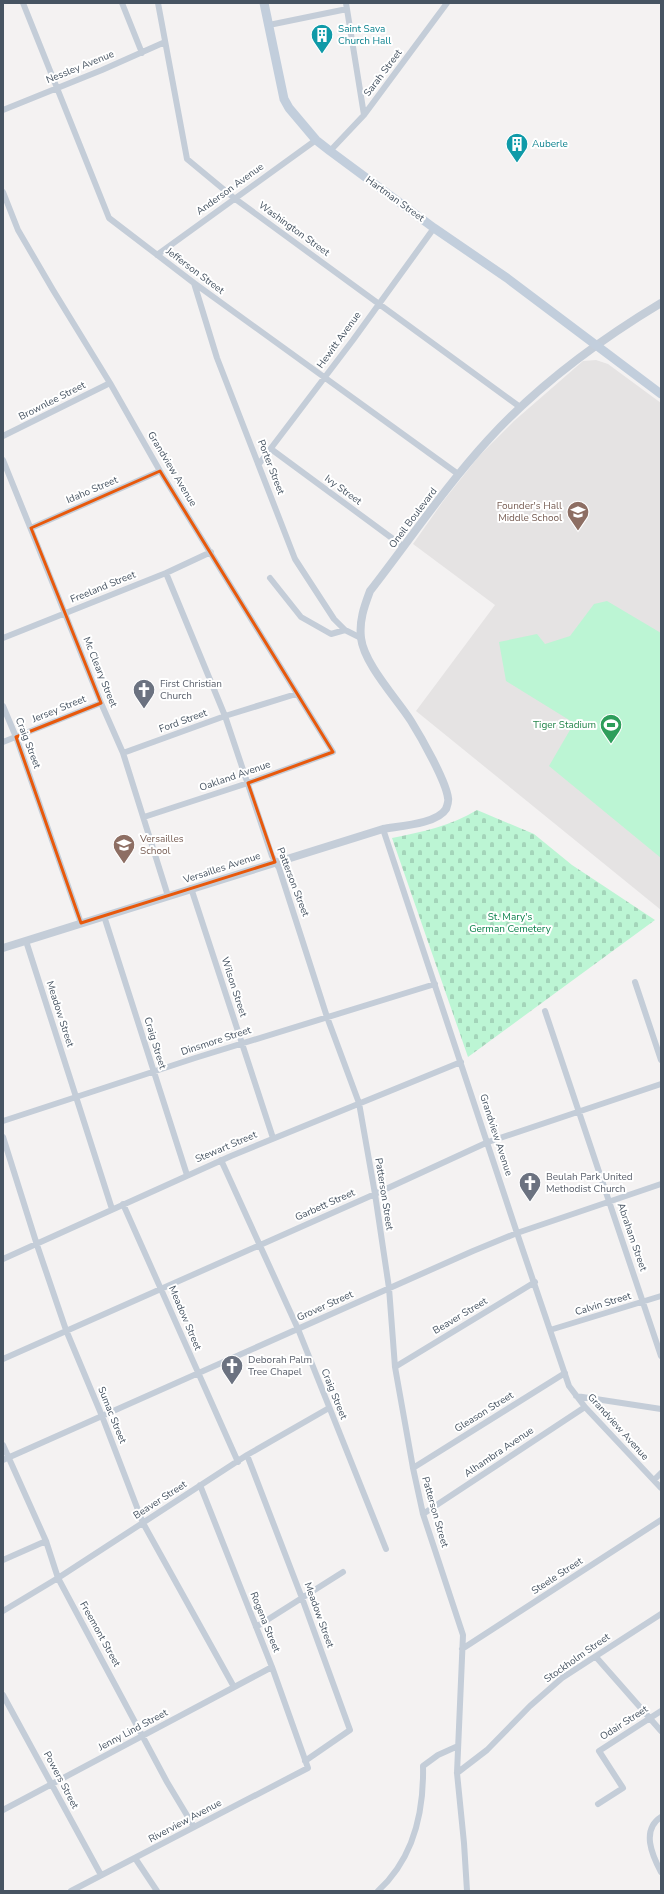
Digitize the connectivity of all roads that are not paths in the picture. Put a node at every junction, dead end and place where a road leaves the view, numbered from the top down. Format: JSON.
{"nodes":[{"id":1,"x":23,"y":3,"type":"edge"},
{"id":2,"x":122,"y":3,"type":"edge"},
{"id":3,"x":158,"y":3,"type":"edge"},
{"id":4,"x":264,"y":3,"type":"edge"},
{"id":5,"x":447,"y":3,"type":"edge"},
{"id":6,"x":346,"y":6,"type":"edge"},
{"id":7,"x":268,"y":24,"type":"junction"},
{"id":8,"x":165,"y":42,"type":"junction"},
{"id":9,"x":142,"y":53,"type":"junction"},
{"id":10,"x":57,"y":87,"type":"junction"},
{"id":11,"x":3,"y":110,"type":"edge"},
{"id":12,"x":364,"y":115,"type":"junction"},
{"id":13,"x":316,"y":140,"type":"junction"},
{"id":14,"x":330,"y":151,"type":"junction"},
{"id":15,"x":3,"y":192,"type":"edge"},
{"id":16,"x":234,"y":198,"type":"junction"},
{"id":17,"x":434,"y":228,"type":"junction"},
{"id":18,"x":157,"y":255,"type":"junction"},
{"id":19,"x":194,"y":283,"type":"junction"},
{"id":20,"x":379,"y":303,"type":"junction"},
{"id":21,"x":661,"y":303,"type":"edge"},
{"id":22,"x":596,"y":346,"type":"junction"},
{"id":23,"x":325,"y":377,"type":"junction"},
{"id":24,"x":110,"y":383,"type":"junction"},
{"id":25,"x":661,"y":394,"type":"edge"},
{"id":26,"x":520,"y":407,"type":"junction"},
{"id":27,"x":3,"y":436,"type":"edge"},
{"id":28,"x":271,"y":449,"type":"junction"},
{"id":29,"x":3,"y":460,"type":"edge"},
{"id":30,"x":259,"y":464,"type":"junction"},
{"id":31,"x":160,"y":471,"type":"junction"},
{"id":32,"x":458,"y":474,"type":"junction"},
{"id":33,"x":31,"y":528,"type":"junction"},
{"id":34,"x":404,"y":547,"type":"junction"},
{"id":35,"x":211,"y":552,"type":"junction"},
{"id":36,"x":166,"y":573,"type":"junction"},
{"id":37,"x":270,"y":578,"type":"dead end"},
{"id":38,"x":65,"y":613,"type":"junction"},
{"id":39,"x":345,"y":630,"type":"junction"},
{"id":40,"x":3,"y":638,"type":"edge"},
{"id":41,"x":361,"y":638,"type":"junction"},
{"id":42,"x":296,"y":694,"type":"junction"},
{"id":43,"x":100,"y":703,"type":"junction"},
{"id":44,"x":3,"y":706,"type":"edge"},
{"id":45,"x":225,"y":716,"type":"junction"},
{"id":46,"x":16,"y":737,"type":"junction"},
{"id":47,"x":3,"y":742,"type":"edge"},
{"id":48,"x":332,"y":752,"type":"joint"},
{"id":49,"x":123,"y":753,"type":"junction"},
{"id":50,"x":248,"y":783,"type":"junction"},
{"id":51,"x":446,"y":809,"type":"joint"},
{"id":52,"x":144,"y":817,"type":"junction"},
{"id":53,"x":383,"y":829,"type":"junction"},
{"id":54,"x":275,"y":862,"type":"junction"},
{"id":55,"x":191,"y":888,"type":"junction"},
{"id":56,"x":168,"y":896,"type":"junction"},
{"id":57,"x":104,"y":916,"type":"junction"},
{"id":58,"x":81,"y":923,"type":"junction"},
{"id":59,"x":26,"y":940,"type":"junction"},
{"id":60,"x":3,"y":948,"type":"edge"},
{"id":61,"x":635,"y":982,"type":"dead end"},
{"id":62,"x":435,"y":984,"type":"junction"},
{"id":63,"x":545,"y":1011,"type":"dead end"},
{"id":64,"x":327,"y":1017,"type":"junction"},
{"id":65,"x":242,"y":1044,"type":"junction"},
{"id":66,"x":661,"y":1060,"type":"edge"},
{"id":67,"x":461,"y":1062,"type":"junction"},
{"id":68,"x":153,"y":1072,"type":"junction"},
{"id":69,"x":661,"y":1084,"type":"edge"},
{"id":70,"x":76,"y":1098,"type":"junction"},
{"id":71,"x":359,"y":1103,"type":"junction"},
{"id":72,"x":579,"y":1112,"type":"junction"},
{"id":73,"x":3,"y":1121,"type":"edge"},
{"id":74,"x":3,"y":1137,"type":"edge"},
{"id":75,"x":273,"y":1138,"type":"junction"},
{"id":76,"x":488,"y":1142,"type":"junction"},
{"id":77,"x":5,"y":1149,"type":"edge"},
{"id":78,"x":221,"y":1160,"type":"junction"},
{"id":79,"x":188,"y":1175,"type":"junction"},
{"id":80,"x":661,"y":1184,"type":"edge"},
{"id":81,"x":375,"y":1194,"type":"junction"},
{"id":82,"x":609,"y":1202,"type":"junction"},
{"id":83,"x":123,"y":1204,"type":"junction"},
{"id":84,"x":112,"y":1209,"type":"junction"},
{"id":85,"x":517,"y":1233,"type":"junction"},
{"id":86,"x":37,"y":1245,"type":"junction"},
{"id":87,"x":259,"y":1245,"type":"junction"},
{"id":88,"x":3,"y":1259,"type":"edge"},
{"id":89,"x":535,"y":1282,"type":"junction"},
{"id":90,"x":389,"y":1288,"type":"junction"},
{"id":91,"x":161,"y":1289,"type":"junction"},
{"id":92,"x":661,"y":1296,"type":"edge"},
{"id":93,"x":643,"y":1302,"type":"junction"},
{"id":94,"x":298,"y":1329,"type":"junction"},
{"id":95,"x":66,"y":1330,"type":"junction"},
{"id":96,"x":550,"y":1330,"type":"junction"},
{"id":97,"x":661,"y":1356,"type":"edge"},
{"id":98,"x":3,"y":1359,"type":"edge"},
{"id":99,"x":395,"y":1367,"type":"junction"},
{"id":100,"x":565,"y":1373,"type":"junction"},
{"id":101,"x":197,"y":1374,"type":"junction"},
{"id":102,"x":576,"y":1396,"type":"junction"},
{"id":103,"x":585,"y":1407,"type":"junction"},
{"id":104,"x":329,"y":1408,"type":"junction"},
{"id":105,"x":661,"y":1408,"type":"edge"},
{"id":106,"x":102,"y":1416,"type":"junction"},
{"id":107,"x":3,"y":1444,"type":"edge"},
{"id":108,"x":247,"y":1455,"type":"junction"},
{"id":109,"x":6,"y":1459,"type":"edge"},
{"id":110,"x":238,"y":1462,"type":"junction"},
{"id":111,"x":413,"y":1468,"type":"junction"},
{"id":112,"x":661,"y":1473,"type":"edge"},
{"id":113,"x":654,"y":1480,"type":"junction"},
{"id":114,"x":200,"y":1485,"type":"junction"},
{"id":115,"x":661,"y":1488,"type":"edge"},
{"id":116,"x":423,"y":1514,"type":"junction"},
{"id":117,"x":661,"y":1520,"type":"edge"},
{"id":118,"x":142,"y":1523,"type":"junction"},
{"id":119,"x":46,"y":1540,"type":"junction"},
{"id":120,"x":386,"y":1549,"type":"dead end"},
{"id":121,"x":3,"y":1560,"type":"edge"},
{"id":122,"x":344,"y":1572,"type":"dead end"},
{"id":123,"x":58,"y":1578,"type":"junction"},
{"id":124,"x":302,"y":1598,"type":"junction"},
{"id":125,"x":3,"y":1611,"type":"edge"},
{"id":126,"x":661,"y":1614,"type":"edge"},
{"id":127,"x":256,"y":1627,"type":"junction"},
{"id":128,"x":462,"y":1649,"type":"junction"},
{"id":129,"x":596,"y":1657,"type":"junction"},
{"id":130,"x":272,"y":1667,"type":"junction"},
{"id":131,"x":234,"y":1687,"type":"junction"},
{"id":132,"x":3,"y":1695,"type":"edge"},
{"id":133,"x":661,"y":1711,"type":"edge"},
{"id":134,"x":649,"y":1718,"type":"junction"},
{"id":135,"x":661,"y":1731,"type":"edge"},
{"id":136,"x":144,"y":1735,"type":"junction"},
{"id":137,"x":458,"y":1746,"type":"junction"},
{"id":138,"x":305,"y":1761,"type":"junction"},
{"id":139,"x":308,"y":1768,"type":"joint"},
{"id":140,"x":457,"y":1773,"type":"junction"},
{"id":141,"x":52,"y":1784,"type":"junction"},
{"id":142,"x":598,"y":1804,"type":"dead end"},
{"id":143,"x":3,"y":1810,"type":"edge"},
{"id":144,"x":661,"y":1817,"type":"edge"},
{"id":145,"x":194,"y":1827,"type":"junction"},
{"id":146,"x":135,"y":1858,"type":"junction"},
{"id":147,"x":661,"y":1872,"type":"edge"},
{"id":148,"x":101,"y":1875,"type":"junction"},
{"id":149,"x":71,"y":1891,"type":"edge"},
{"id":150,"x":157,"y":1891,"type":"edge"},
{"id":151,"x":378,"y":1891,"type":"edge"},
{"id":152,"x":467,"y":1891,"type":"edge"}],
"edges":[{"from":1,"to":10,"type":"street","name":"Jefferson Street"},
{"from":2,"to":9,"type":"street"},
{"from":3,"to":8,"type":"street","name":"Washington Street"},
{"from":4,"to":7,"type":"main road","name":"Hartman Street"},
{"from":5,"to":12,"type":"street","name":"Sarah Street"},
{"from":6,"to":7,"type":"street"},
{"from":6,"to":12,"type":"street"},
{"from":7,"to":13,"type":"main road","name":"Hartman Street"},
{"from":8,"to":9,"type":"street","name":"Nessley Avenue"},
{"from":8,"to":16,"type":"street","name":"Washington Street"},
{"from":9,"to":10,"type":"street","name":"Nessley Avenue"},
{"from":10,"to":11,"type":"street","name":"Nessley Avenue"},
{"from":10,"to":18,"type":"street","name":"Jefferson Street"},
{"from":12,"to":14,"type":"street","name":"Sarah Street"},
{"from":13,"to":14,"type":"main road","name":"Hartman Street"},
{"from":13,"to":16,"type":"street","name":"Anderson Avenue"},
{"from":14,"to":17,"type":"main road","name":"Hartman Street"},
{"from":15,"to":24,"type":"street","name":"Grandview Avenue"},
{"from":16,"to":18,"type":"street","name":"Anderson Avenue"},
{"from":16,"to":20,"type":"street","name":"Washington Street"},
{"from":17,"to":20,"type":"street","name":"Hewitt Avenue"},
{"from":17,"to":22,"type":"main road","name":"Hartman Street"},
{"from":18,"to":19,"type":"street","name":"Jefferson Street"},
{"from":19,"to":23,"type":"street","name":"Jefferson Street"},
{"from":19,"to":30,"type":"street","name":"Porter Street"},
{"from":20,"to":23,"type":"street","name":"Hewitt Avenue"},
{"from":20,"to":26,"type":"street","name":"Washington Street"},
{"from":21,"to":22,"type":"street","name":"Oneil Boulevard"},
{"from":22,"to":25,"type":"main road","name":"Hartman Street"},
{"from":22,"to":26,"type":"street","name":"Oneil Boulevard"},
{"from":23,"to":28,"type":"street","name":"Hewitt Avenue"},
{"from":23,"to":32,"type":"street","name":"Jefferson Street"},
{"from":24,"to":27,"type":"street","name":"Brownlee Street"},
{"from":24,"to":31,"type":"street","name":"Grandview Avenue"},
{"from":26,"to":32,"type":"street","name":"Oneil Boulevard"},
{"from":28,"to":30,"type":"street","name":"Hewitt Avenue"},
{"from":28,"to":34,"type":"street","name":"Ivy Street"},
{"from":29,"to":33,"type":"street","name":"Mc Cleary Street"},
{"from":30,"to":39,"type":"street","name":"Porter Street"},
{"from":31,"to":33,"type":"street","name":"Idaho Street"},
{"from":31,"to":35,"type":"street","name":"Grandview Avenue"},
{"from":32,"to":34,"type":"street","name":"Oneil Boulevard"},
{"from":33,"to":38,"type":"street","name":"Mc Cleary Street"},
{"from":34,"to":41,"type":"street","name":"Oneil Boulevard"},
{"from":35,"to":36,"type":"street","name":"Freeland Street"},
{"from":35,"to":42,"type":"street","name":"Grandview Avenue"},
{"from":36,"to":38,"type":"street","name":"Freeland Street"},
{"from":36,"to":45,"type":"street","name":"Patterson Street"},
{"from":37,"to":39,"type":"street"},
{"from":38,"to":40,"type":"street","name":"Freeland Street"},
{"from":38,"to":43,"type":"street","name":"Mc Cleary Street"},
{"from":39,"to":41,"type":"street","name":"Porter Street"},
{"from":41,"to":51,"type":"street","name":"Oneil Boulevard"},
{"from":42,"to":45,"type":"street","name":"Ford Street"},
{"from":42,"to":48,"type":"street","name":"Grandview Avenue"},
{"from":43,"to":46,"type":"street","name":"Jersey Street"},
{"from":43,"to":49,"type":"street","name":"Mc Cleary Street"},
{"from":44,"to":46,"type":"street","name":"Craig Street"},
{"from":45,"to":49,"type":"street","name":"Ford Street"},
{"from":45,"to":50,"type":"street","name":"Patterson Street"},
{"from":46,"to":47,"type":"street","name":"Jersey Street"},
{"from":46,"to":58,"type":"street","name":"Craig Street"},
{"from":48,"to":50,"type":"street","name":"Oakland Avenue"},
{"from":49,"to":52,"type":"street","name":"Mc Cleary Street"},
{"from":50,"to":52,"type":"street","name":"Oakland Avenue"},
{"from":50,"to":54,"type":"street","name":"Patterson Street"},
{"from":51,"to":53,"type":"street","name":"Versailles Avenue"},
{"from":52,"to":56,"type":"street","name":"Mc Cleary Street"},
{"from":53,"to":54,"type":"street","name":"Versailles Avenue"},
{"from":53,"to":62,"type":"street","name":"Grandview Avenue"},
{"from":54,"to":55,"type":"street","name":"Versailles Avenue"},
{"from":54,"to":64,"type":"street","name":"Patterson Street"},
{"from":55,"to":56,"type":"street","name":"Versailles Avenue"},
{"from":55,"to":65,"type":"street","name":"Wilson Street"},
{"from":56,"to":57,"type":"street","name":"Versailles Avenue"},
{"from":57,"to":58,"type":"street","name":"Versailles Avenue"},
{"from":57,"to":68,"type":"street","name":"Craig Street"},
{"from":58,"to":59,"type":"street","name":"Versailles Avenue"},
{"from":59,"to":60,"type":"street","name":"Versailles Avenue"},
{"from":59,"to":70,"type":"street","name":"Meadow Street"},
{"from":61,"to":66,"type":"street"},
{"from":62,"to":64,"type":"street","name":"Dinsmore Street"},
{"from":62,"to":67,"type":"street","name":"Grandview Avenue"},
{"from":63,"to":72,"type":"street","name":"Abraham Street"},
{"from":64,"to":65,"type":"street","name":"Dinsmore Street"},
{"from":64,"to":71,"type":"street","name":"Patterson Street"},
{"from":65,"to":68,"type":"street","name":"Dinsmore Street"},
{"from":65,"to":75,"type":"street","name":"Wilson Street"},
{"from":67,"to":71,"type":"street","name":"Stewart Street"},
{"from":67,"to":76,"type":"street","name":"Grandview Avenue"},
{"from":68,"to":70,"type":"street","name":"Dinsmore Street"},
{"from":68,"to":79,"type":"street","name":"Craig Street"},
{"from":69,"to":72,"type":"street","name":"Garbett Street"},
{"from":70,"to":73,"type":"street","name":"Dinsmore Street"},
{"from":70,"to":84,"type":"street","name":"Meadow Street"},
{"from":71,"to":75,"type":"street","name":"Stewart Street"},
{"from":71,"to":81,"type":"street","name":"Patterson Street"},
{"from":72,"to":76,"type":"street","name":"Garbett Street"},
{"from":72,"to":82,"type":"street","name":"Abraham Street"},
{"from":74,"to":77,"type":"street","name":"Sumac Street"},
{"from":75,"to":78,"type":"street","name":"Stewart Street"},
{"from":76,"to":81,"type":"street","name":"Garbett Street"},
{"from":76,"to":85,"type":"street","name":"Grandview Avenue"},
{"from":77,"to":86,"type":"street","name":"Sumac Street"},
{"from":78,"to":79,"type":"street","name":"Stewart Street"},
{"from":78,"to":87,"type":"street","name":"Craig Street"},
{"from":79,"to":83,"type":"street","name":"Stewart Street"},
{"from":80,"to":82,"type":"street","name":"Grover Street"},
{"from":81,"to":87,"type":"street","name":"Garbett Street"},
{"from":81,"to":90,"type":"street","name":"Patterson Street"},
{"from":82,"to":85,"type":"street","name":"Grover Street"},
{"from":82,"to":93,"type":"street","name":"Abraham Street"},
{"from":83,"to":84,"type":"street","name":"Stewart Street"},
{"from":83,"to":91,"type":"street","name":"Meadow Street"},
{"from":84,"to":86,"type":"street","name":"Stewart Street"},
{"from":85,"to":89,"type":"street","name":"Grandview Avenue"},
{"from":85,"to":90,"type":"street","name":"Grover Street"},
{"from":86,"to":88,"type":"street","name":"Stewart Street"},
{"from":86,"to":95,"type":"street","name":"Sumac Street"},
{"from":87,"to":91,"type":"street","name":"Garbett Street"},
{"from":87,"to":94,"type":"street","name":"Craig Street"},
{"from":89,"to":96,"type":"street","name":"Grandview Avenue"},
{"from":89,"to":99,"type":"street","name":"Beaver Street"},
{"from":90,"to":94,"type":"street","name":"Grover Street"},
{"from":90,"to":99,"type":"street","name":"Patterson Street"},
{"from":91,"to":95,"type":"street","name":"Garbett Street"},
{"from":91,"to":101,"type":"street","name":"Meadow Street"},
{"from":92,"to":93,"type":"street","name":"Calvin Street"},
{"from":93,"to":96,"type":"street","name":"Calvin Street"},
{"from":93,"to":97,"type":"street","name":"Abraham Street"},
{"from":94,"to":101,"type":"street","name":"Grover Street"},
{"from":94,"to":104,"type":"street","name":"Craig Street"},
{"from":95,"to":98,"type":"street","name":"Garbett Street"},
{"from":95,"to":106,"type":"street","name":"Sumac Street"},
{"from":96,"to":100,"type":"street","name":"Grandview Avenue"},
{"from":99,"to":111,"type":"street","name":"Patterson Street"},
{"from":100,"to":102,"type":"street","name":"Grandview Avenue"},
{"from":100,"to":111,"type":"street","name":"Gleason Street"},
{"from":101,"to":106,"type":"street","name":"Grover Street"},
{"from":101,"to":110,"type":"street","name":"Meadow Street"},
{"from":102,"to":103,"type":"street","name":"Grandview Avenue"},
{"from":102,"to":105,"type":"street"},
{"from":103,"to":113,"type":"street","name":"Grandview Avenue"},
{"from":103,"to":116,"type":"street","name":"Alhambra Avenue"},
{"from":104,"to":108,"type":"street","name":"Beaver Street"},
{"from":104,"to":120,"type":"street","name":"Craig Street"},
{"from":106,"to":109,"type":"street","name":"Grover Street"},
{"from":106,"to":118,"type":"street","name":"Sumac Street"},
{"from":107,"to":109,"type":"street","name":"Freemont Street"},
{"from":108,"to":110,"type":"street","name":"Beaver Street"},
{"from":108,"to":124,"type":"street","name":"Meadow Street"},
{"from":109,"to":119,"type":"street","name":"Freemont Street"},
{"from":110,"to":114,"type":"street","name":"Beaver Street"},
{"from":111,"to":116,"type":"street","name":"Patterson Street"},
{"from":112,"to":113,"type":"street"},
{"from":113,"to":115,"type":"street","name":"Grandview Avenue"},
{"from":114,"to":118,"type":"street","name":"Beaver Street"},
{"from":114,"to":127,"type":"street","name":"Rogena Street"},
{"from":116,"to":128,"type":"street","name":"Patterson Street"},
{"from":117,"to":128,"type":"street","name":"Steele Street"},
{"from":118,"to":123,"type":"street","name":"Beaver Street"},
{"from":118,"to":131,"type":"street","name":"Sumac Street"},
{"from":119,"to":121,"type":"street"},
{"from":119,"to":123,"type":"street","name":"Freemont Street"},
{"from":122,"to":124,"type":"street"},
{"from":123,"to":125,"type":"street","name":"Beaver Street"},
{"from":123,"to":136,"type":"street","name":"Freemont Street"},
{"from":124,"to":127,"type":"street"},
{"from":124,"to":138,"type":"street","name":"Meadow Street"},
{"from":126,"to":129,"type":"street","name":"Stockholm Street"},
{"from":127,"to":130,"type":"street","name":"Rogena Street"},
{"from":128,"to":137,"type":"street","name":"Patterson Street"},
{"from":129,"to":134,"type":"street"},
{"from":129,"to":140,"type":"street","name":"Stockholm Street"},
{"from":130,"to":131,"type":"street","name":"Jenny Lind Street"},
{"from":130,"to":138,"type":"street","name":"Rogena Street"},
{"from":131,"to":136,"type":"street","name":"Jenny Lind Street"},
{"from":132,"to":141,"type":"street","name":"Powers Street"},
{"from":133,"to":134,"type":"street","name":"Odair Street"},
{"from":134,"to":135,"type":"street"},
{"from":134,"to":142,"type":"street","name":"Odair Street"},
{"from":136,"to":141,"type":"street","name":"Jenny Lind Street"},
{"from":136,"to":145,"type":"street","name":"Freemont Street"},
{"from":137,"to":140,"type":"street","name":"Patterson Street"},
{"from":137,"to":151,"type":"street"},
{"from":138,"to":139,"type":"street","name":"Rogena Street"},
{"from":139,"to":145,"type":"street","name":"Riverview Avenue"},
{"from":140,"to":152,"type":"street","name":"Patterson Street"},
{"from":141,"to":143,"type":"street","name":"Jenny Lind Street"},
{"from":141,"to":148,"type":"street","name":"Powers Street"},
{"from":144,"to":147,"type":"street"},
{"from":145,"to":146,"type":"street","name":"Riverview Avenue"},
{"from":146,"to":148,"type":"street","name":"Riverview Avenue"},
{"from":146,"to":150,"type":"street"},
{"from":148,"to":149,"type":"street","name":"Riverview Avenue"}]}
